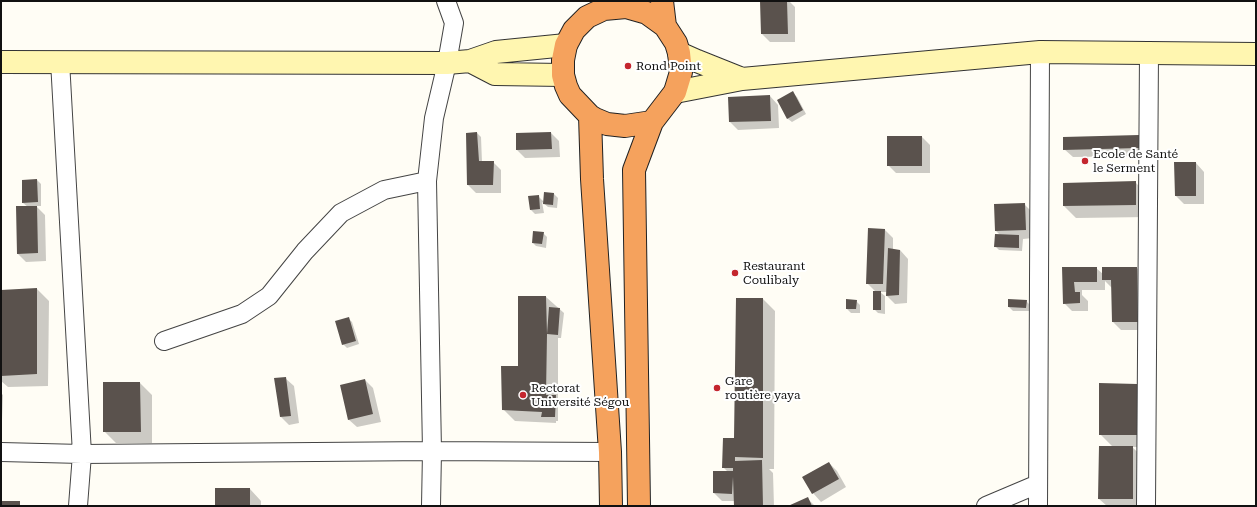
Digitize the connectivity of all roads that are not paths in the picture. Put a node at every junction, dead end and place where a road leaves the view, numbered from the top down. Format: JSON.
{"nodes":[{"id":1,"x":446,"y":1,"type":"edge"},
{"id":2,"x":662,"y":1,"type":"edge"},
{"id":3,"x":606,"y":5,"type":"edge"},
{"id":4,"x":665,"y":26,"type":"junction"},
{"id":5,"x":566,"y":45,"type":"junction"},
{"id":6,"x":1040,"y":52,"type":"junction"},
{"id":7,"x":679,"y":53,"type":"junction"},
{"id":8,"x":1149,"y":53,"type":"junction"},
{"id":9,"x":1256,"y":54,"type":"edge"},
{"id":10,"x":60,"y":61,"type":"junction"},
{"id":11,"x":470,"y":61,"type":"junction"},
{"id":12,"x":1,"y":62,"type":"edge"},
{"id":13,"x":447,"y":63,"type":"junction"},
{"id":14,"x":563,"y":75,"type":"junction"},
{"id":15,"x":742,"y":79,"type":"junction"},
{"id":16,"x":675,"y":92,"type":"junction"},
{"id":17,"x":590,"y":116,"type":"junction"},
{"id":18,"x":652,"y":122,"type":"junction"},
{"id":19,"x":427,"y":181,"type":"junction"},
{"id":20,"x":164,"y":341,"type":"dead end"},
{"id":21,"x":432,"y":451,"type":"junction"},
{"id":22,"x":1,"y":452,"type":"edge"},
{"id":23,"x":610,"y":452,"type":"junction"},
{"id":24,"x":82,"y":454,"type":"junction"},
{"id":25,"x":1038,"y":484,"type":"junction"},
{"id":26,"x":78,"y":506,"type":"edge"},
{"id":27,"x":431,"y":506,"type":"edge"},
{"id":28,"x":611,"y":506,"type":"edge"},
{"id":29,"x":639,"y":506,"type":"edge"},
{"id":30,"x":986,"y":506,"type":"edge"},
{"id":31,"x":1038,"y":506,"type":"edge"},
{"id":32,"x":1146,"y":506,"type":"edge"}],
"edges":[{"from":1,"to":13,"type":"street"},
{"from":2,"to":4,"type":"highway"},
{"from":3,"to":4,"type":"highway"},
{"from":3,"to":5,"type":"highway"},
{"from":4,"to":7,"type":"highway"},
{"from":5,"to":11,"type":"street"},
{"from":5,"to":14,"type":"highway"},
{"from":6,"to":8,"type":"street"},
{"from":6,"to":15,"type":"street"},
{"from":6,"to":25,"type":"street"},
{"from":7,"to":15,"type":"street"},
{"from":7,"to":16,"type":"highway"},
{"from":8,"to":9,"type":"street"},
{"from":8,"to":32,"type":"street"},
{"from":10,"to":12,"type":"street"},
{"from":10,"to":13,"type":"street"},
{"from":10,"to":24,"type":"street"},
{"from":11,"to":13,"type":"street"},
{"from":11,"to":14,"type":"street"},
{"from":13,"to":19,"type":"street"},
{"from":14,"to":17,"type":"highway"},
{"from":15,"to":16,"type":"street"},
{"from":16,"to":18,"type":"highway"},
{"from":17,"to":18,"type":"highway"},
{"from":17,"to":23,"type":"highway"},
{"from":18,"to":29,"type":"highway"},
{"from":19,"to":20,"type":"street"},
{"from":19,"to":21,"type":"street"},
{"from":21,"to":23,"type":"street"},
{"from":21,"to":24,"type":"street"},
{"from":21,"to":27,"type":"street"},
{"from":22,"to":24,"type":"street"},
{"from":23,"to":28,"type":"highway"},
{"from":24,"to":26,"type":"street"},
{"from":25,"to":30,"type":"street"},
{"from":25,"to":31,"type":"street"}]}
